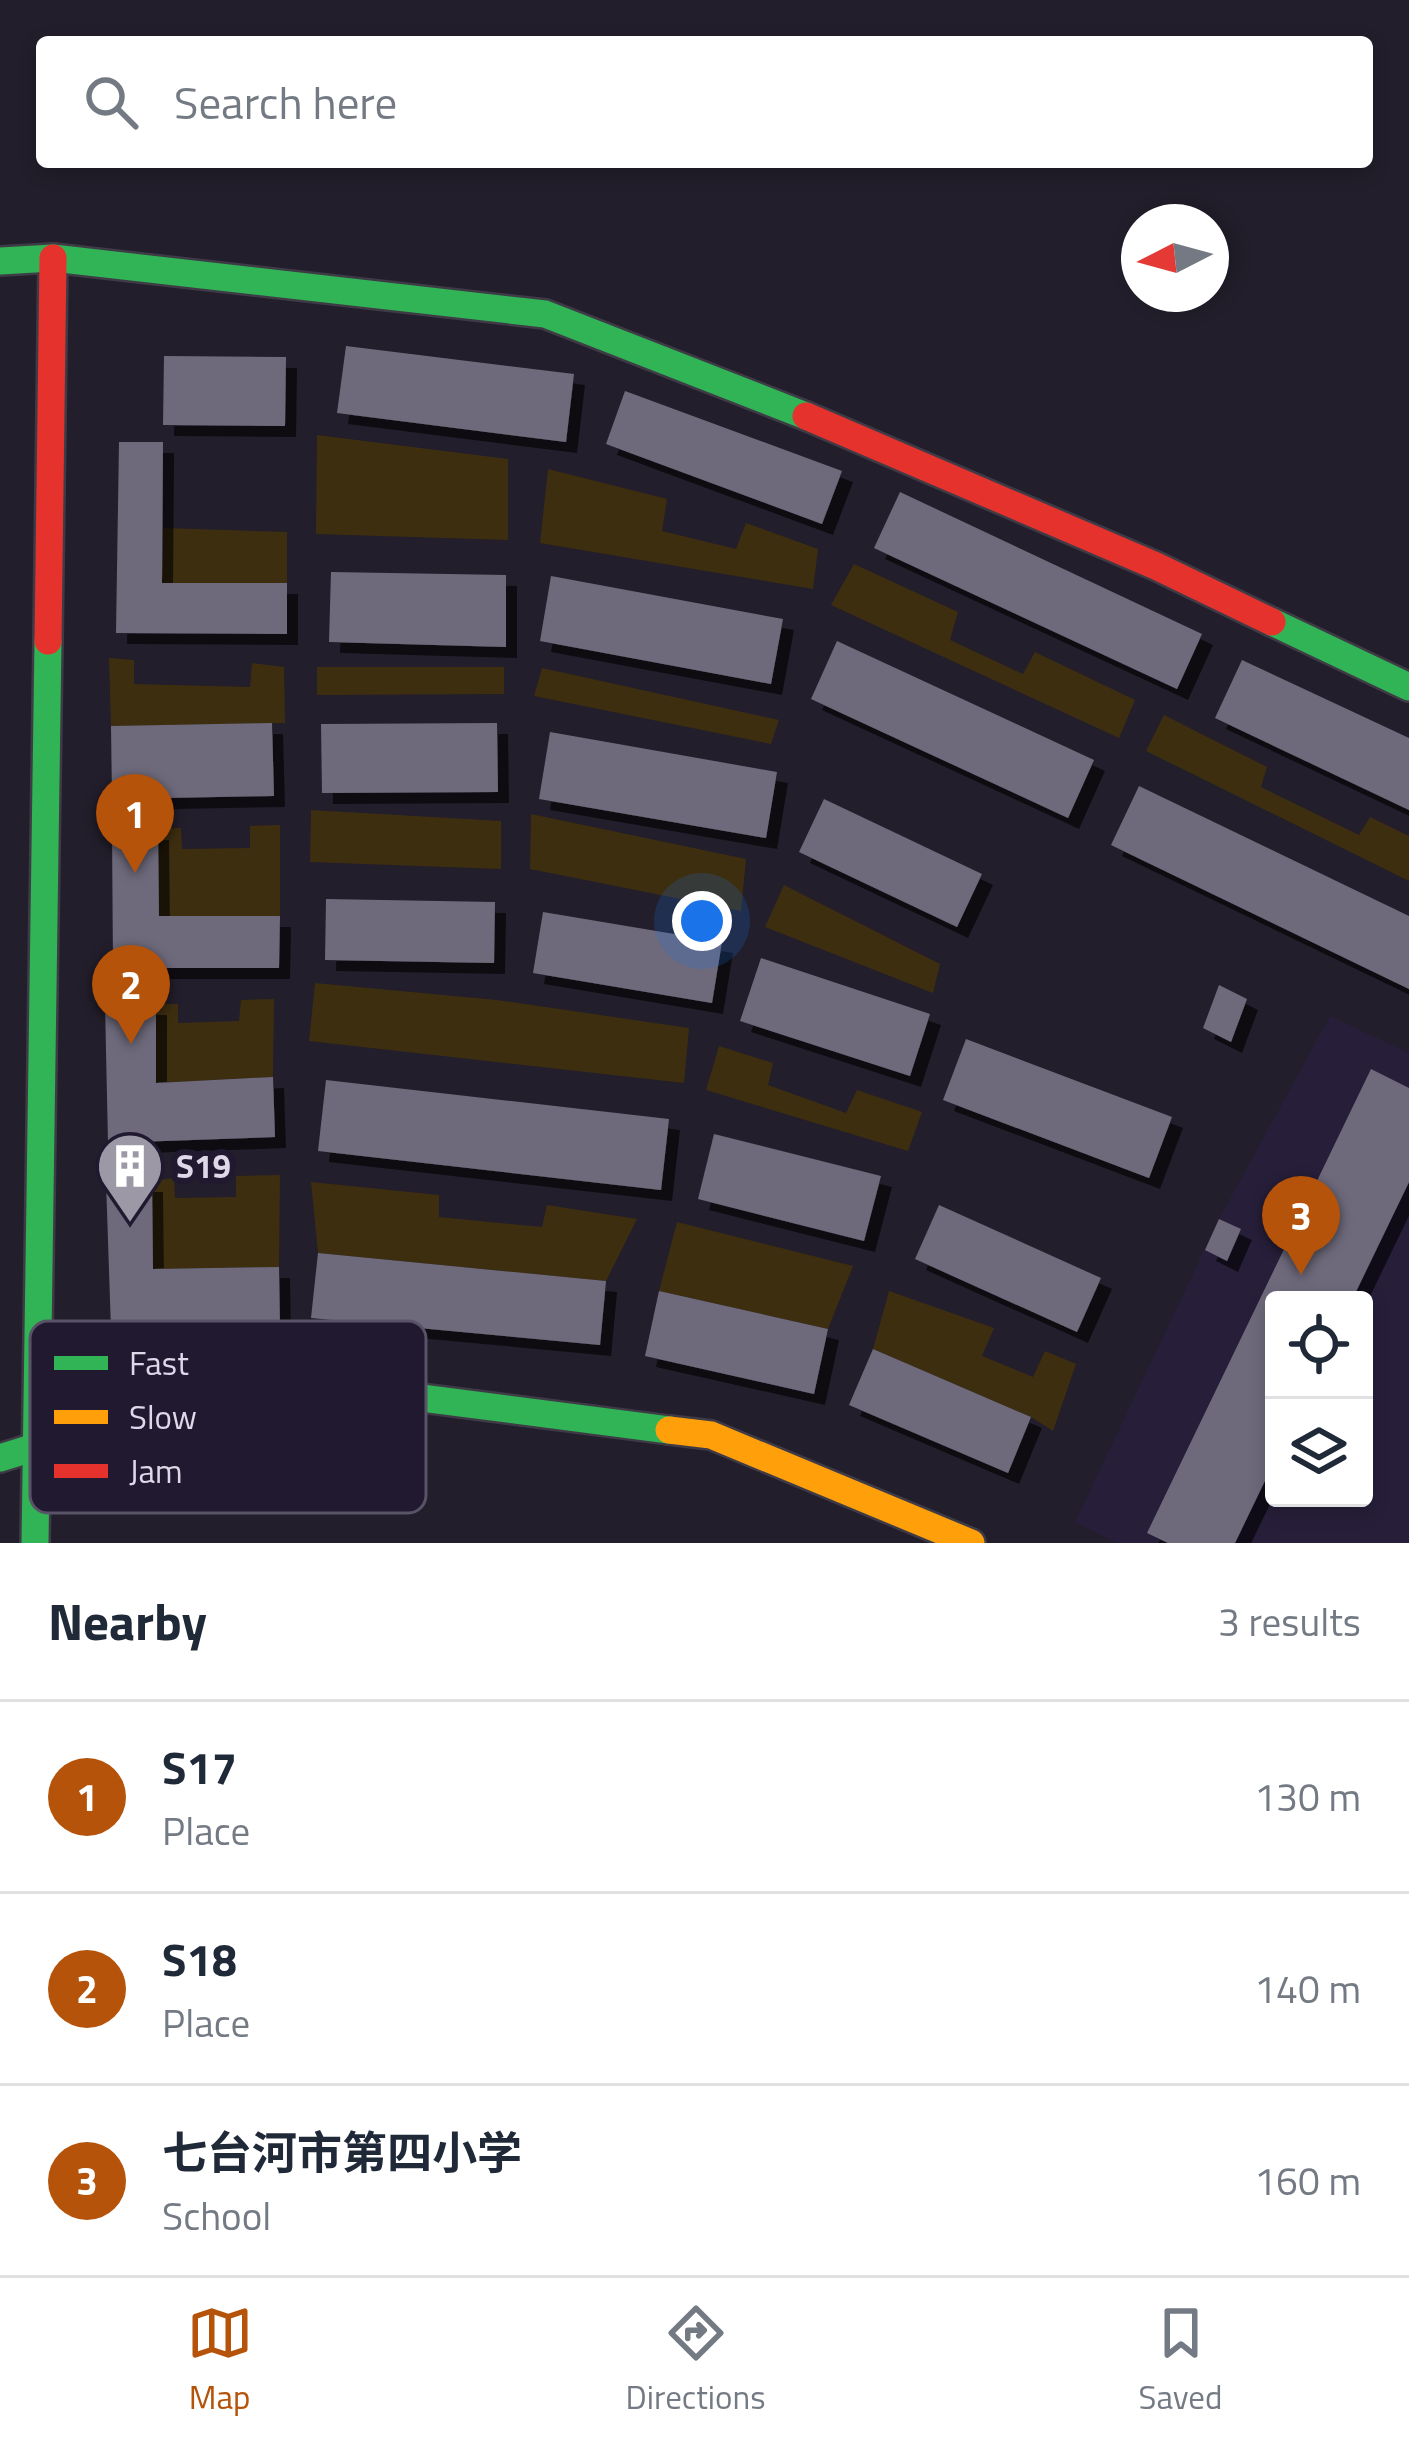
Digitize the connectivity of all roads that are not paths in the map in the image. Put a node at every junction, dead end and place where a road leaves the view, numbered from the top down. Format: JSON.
{"nodes":[{"id":1,"x":53,"y":258,"type":"junction"},
{"id":2,"x":0,"y":261,"type":"edge"},
{"id":3,"x":1409,"y":687,"type":"edge"},
{"id":4,"x":37,"y":1321,"type":"edge"},
{"id":5,"x":426,"y":1399,"type":"edge"},
{"id":6,"x":30,"y":1446,"type":"edge"},
{"id":7,"x":0,"y":1458,"type":"edge"},
{"id":8,"x":34,"y":1513,"type":"edge"},
{"id":9,"x":34,"y":1543,"type":"edge"},
{"id":10,"x":971,"y":1543,"type":"edge"}],
"edges":[{"from":1,"to":2,"type":"street"},
{"from":1,"to":3,"type":"street"},
{"from":1,"to":4,"type":"street"},
{"from":5,"to":10,"type":"street"},
{"from":6,"to":7,"type":"street"},
{"from":8,"to":9,"type":"street"}]}
